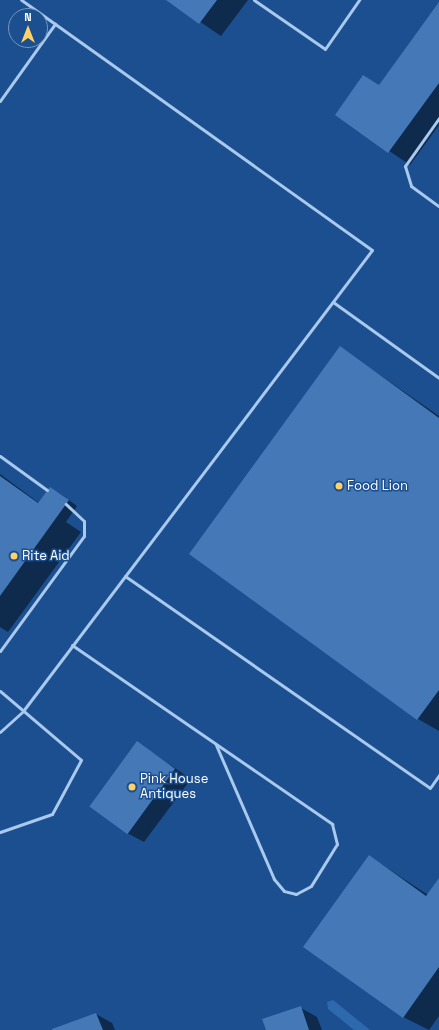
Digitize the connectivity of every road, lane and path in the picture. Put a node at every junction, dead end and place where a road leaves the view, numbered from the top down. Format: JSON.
{"nodes":[{"id":1,"x":21,"y":0,"type":"edge"},
{"id":2,"x":254,"y":0,"type":"edge"},
{"id":3,"x":359,"y":0,"type":"edge"},
{"id":4,"x":55,"y":24,"type":"junction"},
{"id":5,"x":0,"y":101,"type":"edge"},
{"id":6,"x":439,"y":118,"type":"edge"},
{"id":7,"x":439,"y":206,"type":"edge"},
{"id":8,"x":333,"y":302,"type":"junction"},
{"id":9,"x":439,"y":378,"type":"edge"},
{"id":10,"x":0,"y":456,"type":"edge"},
{"id":11,"x":47,"y":490,"type":"dead end"},
{"id":12,"x":66,"y":504,"type":"dead end"},
{"id":13,"x":125,"y":576,"type":"junction"},
{"id":14,"x":72,"y":645,"type":"junction"},
{"id":15,"x":0,"y":651,"type":"edge"},
{"id":16,"x":0,"y":691,"type":"edge"},
{"id":17,"x":23,"y":711,"type":"junction"},
{"id":18,"x":0,"y":732,"type":"edge"},
{"id":19,"x":216,"y":745,"type":"junction"},
{"id":20,"x":439,"y":775,"type":"edge"},
{"id":21,"x":0,"y":832,"type":"edge"}],
"edges":[{"from":1,"to":4,"type":"lane"},
{"from":2,"to":3,"type":"lane"},
{"from":4,"to":5,"type":"lane"},
{"from":4,"to":8,"type":"lane"},
{"from":6,"to":7,"type":"lane"},
{"from":8,"to":9,"type":"lane"},
{"from":8,"to":13,"type":"lane"},
{"from":10,"to":11,"type":"lane"},
{"from":12,"to":15,"type":"lane"},
{"from":13,"to":14,"type":"lane"},
{"from":13,"to":20,"type":"lane"},
{"from":14,"to":17,"type":"lane"},
{"from":14,"to":19,"type":"lane"},
{"from":16,"to":17,"type":"lane"},
{"from":17,"to":18,"type":"lane"},
{"from":17,"to":21,"type":"lane"},
{"from":19,"to":19,"type":"lane"}]}
